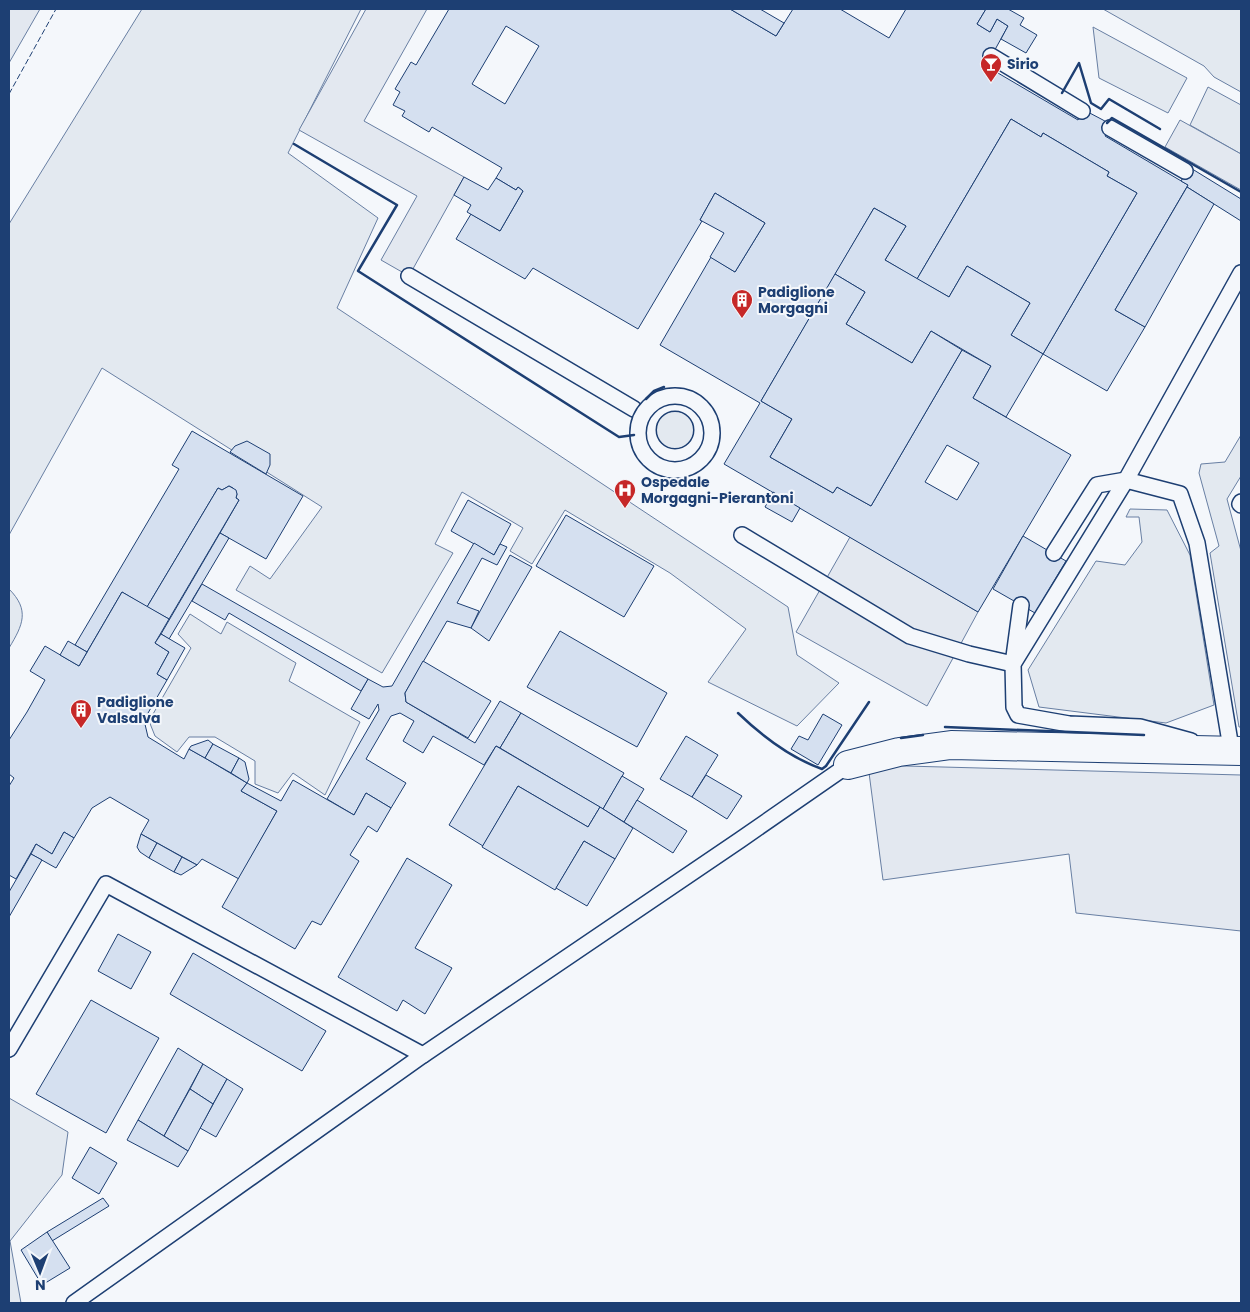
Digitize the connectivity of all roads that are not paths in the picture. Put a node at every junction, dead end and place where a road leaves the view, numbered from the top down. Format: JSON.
{"nodes":[{"id":1,"x":992,"y":56,"type":"dead end"},
{"id":2,"x":1082,"y":111,"type":"dead end"},
{"id":3,"x":1110,"y":128,"type":"dead end"},
{"id":4,"x":1185,"y":170,"type":"dead end"},
{"id":5,"x":1241,"y":273,"type":"edge"},
{"id":6,"x":409,"y":276,"type":"dead end"},
{"id":7,"x":661,"y":399,"type":"joint"},
{"id":8,"x":634,"y":409,"type":"dead end"},
{"id":9,"x":1126,"y":480,"type":"junction"},
{"id":10,"x":742,"y":535,"type":"dead end"},
{"id":11,"x":1054,"y":554,"type":"dead end"},
{"id":12,"x":1021,"y":605,"type":"dead end"},
{"id":13,"x":1013,"y":664,"type":"junction"},
{"id":14,"x":1236,"y":751,"type":"edge"},
{"id":15,"x":848,"y":765,"type":"joint"},
{"id":16,"x":9,"y":1049,"type":"edge"},
{"id":17,"x":423,"y":1055,"type":"junction"},
{"id":18,"x":74,"y":1303,"type":"edge"}],
"edges":[{"from":1,"to":2,"type":"lane"},
{"from":3,"to":4,"type":"lane"},
{"from":5,"to":9,"type":"lane"},
{"from":6,"to":8,"type":"lane"},
{"from":7,"to":7,"type":"lane","bridge":true},
{"from":9,"to":11,"type":"lane"},
{"from":9,"to":13,"type":"lane"},
{"from":9,"to":14,"type":"lane"},
{"from":10,"to":13,"type":"lane"},
{"from":12,"to":13,"type":"lane"},
{"from":13,"to":14,"type":"lane"},
{"from":14,"to":15,"type":"street"},
{"from":15,"to":17,"type":"lane"},
{"from":16,"to":17,"type":"lane"},
{"from":17,"to":18,"type":"lane"}]}
